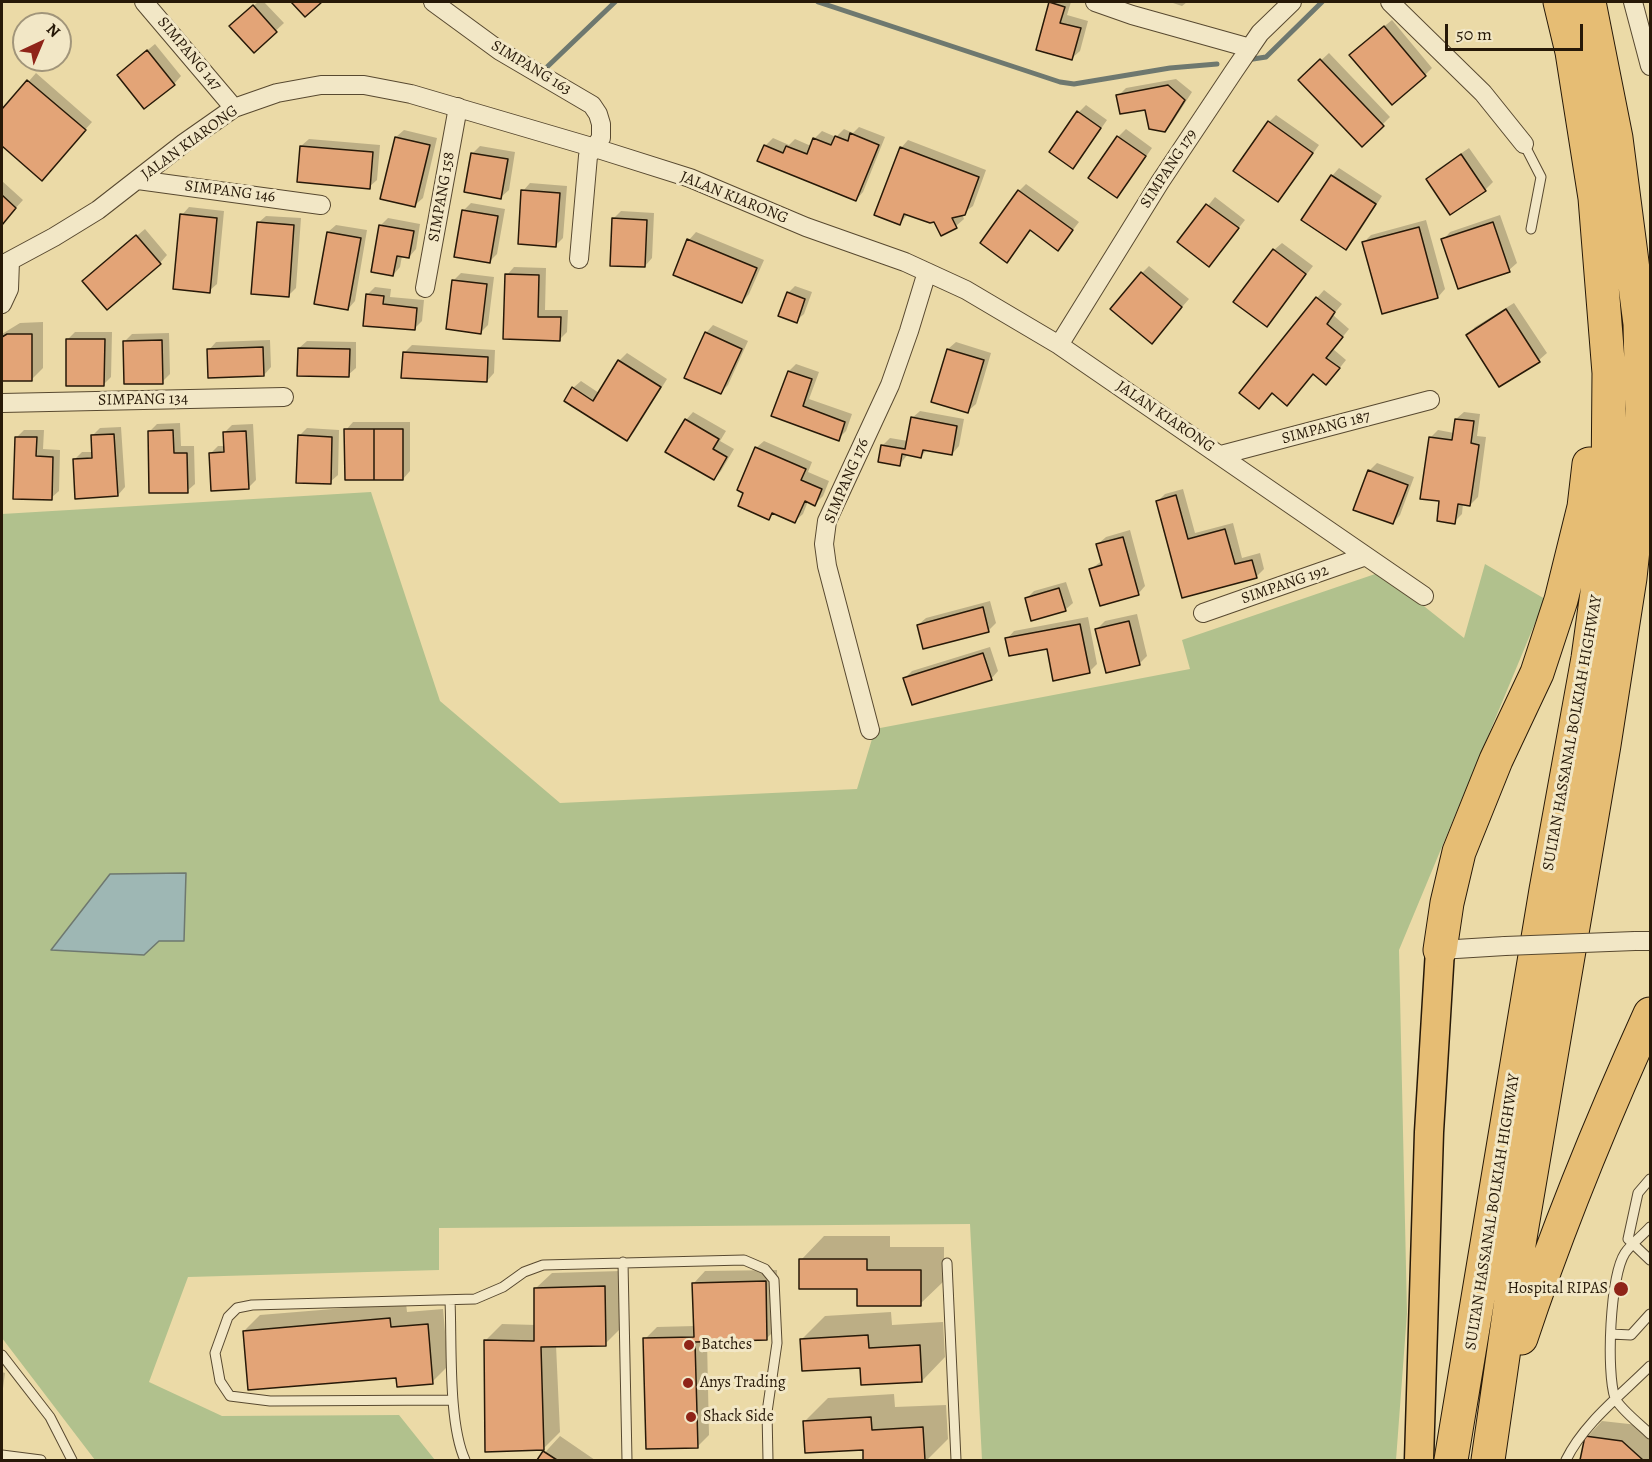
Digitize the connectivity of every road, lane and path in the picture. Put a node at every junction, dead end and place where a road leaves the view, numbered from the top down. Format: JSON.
{"nodes":[{"id":1,"x":144,"y":2,"type":"edge"},
{"id":2,"x":433,"y":2,"type":"edge"},
{"id":3,"x":1095,"y":2,"type":"edge"},
{"id":4,"x":1292,"y":2,"type":"edge"},
{"id":5,"x":1390,"y":2,"type":"edge"},
{"id":6,"x":1560,"y":2,"type":"edge"},
{"id":7,"x":1633,"y":2,"type":"edge"},
{"id":8,"x":1593,"y":16,"type":"edge"},
{"id":9,"x":1250,"y":48,"type":"junction"},
{"id":10,"x":1650,"y":66,"type":"edge"},
{"id":11,"x":458,"y":107,"type":"junction"},
{"id":12,"x":234,"y":108,"type":"junction"},
{"id":13,"x":1524,"y":144,"type":"joint"},
{"id":14,"x":595,"y":148,"type":"junction"},
{"id":15,"x":138,"y":180,"type":"junction"},
{"id":16,"x":321,"y":204,"type":"dead end"},
{"id":17,"x":1650,"y":226,"type":"edge"},
{"id":18,"x":1531,"y":229,"type":"dead end"},
{"id":19,"x":1599,"y":235,"type":"junction"},
{"id":20,"x":579,"y":260,"type":"dead end"},
{"id":21,"x":6,"y":263,"type":"edge"},
{"id":22,"x":927,"y":272,"type":"junction"},
{"id":23,"x":425,"y":288,"type":"dead end"},
{"id":24,"x":2,"y":304,"type":"edge"},
{"id":25,"x":1059,"y":345,"type":"junction"},
{"id":26,"x":284,"y":397,"type":"dead end"},
{"id":27,"x":1430,"y":400,"type":"dead end"},
{"id":28,"x":2,"y":404,"type":"edge"},
{"id":29,"x":1221,"y":455,"type":"junction"},
{"id":30,"x":1366,"y":556,"type":"junction"},
{"id":31,"x":1424,"y":596,"type":"dead end"},
{"id":32,"x":1203,"y":613,"type":"dead end"},
{"id":33,"x":870,"y":730,"type":"dead end"},
{"id":34,"x":1643,"y":941,"type":"edge"},
{"id":35,"x":1440,"y":950,"type":"junction"},
{"id":36,"x":1650,"y":1014,"type":"edge"},
{"id":37,"x":1650,"y":1179,"type":"edge"},
{"id":38,"x":1650,"y":1227,"type":"edge"},
{"id":39,"x":1634,"y":1244,"type":"junction"},
{"id":40,"x":1650,"y":1260,"type":"edge"},
{"id":41,"x":623,"y":1262,"type":"junction"},
{"id":42,"x":947,"y":1263,"type":"dead end"},
{"id":43,"x":450,"y":1300,"type":"junction"},
{"id":44,"x":1650,"y":1314,"type":"edge"},
{"id":45,"x":1611,"y":1334,"type":"junction"},
{"id":46,"x":2,"y":1355,"type":"edge"},
{"id":47,"x":1650,"y":1366,"type":"edge"},
{"id":48,"x":453,"y":1400,"type":"junction"},
{"id":49,"x":1616,"y":1400,"type":"junction"},
{"id":50,"x":1495,"y":1416,"type":"junction"},
{"id":51,"x":1650,"y":1434,"type":"edge"},
{"id":52,"x":2,"y":1455,"type":"edge"},
{"id":53,"x":1566,"y":1459,"type":"edge"},
{"id":54,"x":1440,"y":1460,"type":"edge"},
{"id":55,"x":40,"y":1461,"type":"edge"},
{"id":56,"x":72,"y":1461,"type":"edge"},
{"id":57,"x":465,"y":1461,"type":"edge"},
{"id":58,"x":627,"y":1461,"type":"edge"},
{"id":59,"x":768,"y":1461,"type":"edge"},
{"id":60,"x":956,"y":1461,"type":"edge"},
{"id":61,"x":1488,"y":1461,"type":"edge"}],
"edges":[{"from":1,"to":12,"type":"street","name":"SIMPANG 147"},
{"from":2,"to":14,"type":"street","name":"SIMPANG 163"},
{"from":3,"to":9,"type":"street"},
{"from":4,"to":9,"type":"street","name":"SIMPANG 179"},
{"from":5,"to":13,"type":"street"},
{"from":6,"to":19,"type":"highway","name":"SULTAN HASSANAL BOLKIAH HIGHWAY"},
{"from":7,"to":10,"type":"street"},
{"from":8,"to":17,"type":"highway"},
{"from":8,"to":50,"type":"highway","name":"SULTAN HASSANAL BOLKIAH HIGHWAY"},
{"from":9,"to":25,"type":"street","name":"SIMPANG 179"},
{"from":11,"to":12,"type":"street","name":"JALAN KIARONG"},
{"from":11,"to":14,"type":"street","name":"JALAN KIARONG"},
{"from":11,"to":23,"type":"street","name":"SIMPANG 158"},
{"from":12,"to":15,"type":"street","name":"JALAN KIARONG"},
{"from":13,"to":18,"type":"lane"},
{"from":14,"to":20,"type":"street","name":"SIMPANG 163"},
{"from":14,"to":22,"type":"street","name":"JALAN KIARONG"},
{"from":15,"to":16,"type":"street","name":"SIMPANG 146"},
{"from":15,"to":21,"type":"street","name":"JALAN KIARONG"},
{"from":19,"to":35,"type":"highway"},
{"from":19,"to":54,"type":"highway","name":"SULTAN HASSANAL BOLKIAH HIGHWAY"},
{"from":21,"to":24,"type":"street"},
{"from":22,"to":25,"type":"street","name":"JALAN KIARONG"},
{"from":22,"to":33,"type":"street","name":"SIMPANG 176"},
{"from":25,"to":29,"type":"street","name":"JALAN KIARONG"},
{"from":26,"to":28,"type":"street","name":"SIMPANG 134"},
{"from":27,"to":29,"type":"street","name":"SIMPANG 187"},
{"from":29,"to":30,"type":"street","name":"JALAN KIARONG"},
{"from":30,"to":31,"type":"street","name":"JALAN KIARONG"},
{"from":30,"to":32,"type":"street","name":"SIMPANG 192"},
{"from":34,"to":35,"type":"street","bridge":true},
{"from":35,"to":54,"type":"main road"},
{"from":36,"to":50,"type":"highway"},
{"from":37,"to":39,"type":"lane"},
{"from":38,"to":39,"type":"lane"},
{"from":39,"to":40,"type":"lane"},
{"from":39,"to":45,"type":"lane"},
{"from":41,"to":43,"type":"lane"},
{"from":41,"to":58,"type":"lane"},
{"from":41,"to":59,"type":"lane"},
{"from":42,"to":60,"type":"lane"},
{"from":43,"to":48,"type":"lane"},
{"from":43,"to":48,"type":"lane"},
{"from":44,"to":45,"type":"lane"},
{"from":45,"to":49,"type":"lane"},
{"from":46,"to":56,"type":"lane"},
{"from":47,"to":49,"type":"lane"},
{"from":48,"to":57,"type":"lane"},
{"from":49,"to":51,"type":"lane"},
{"from":49,"to":53,"type":"lane"},
{"from":50,"to":61,"type":"highway","name":"SULTAN HASSANAL BOLKIAH HIGHWAY"},
{"from":52,"to":55,"type":"lane"}]}
